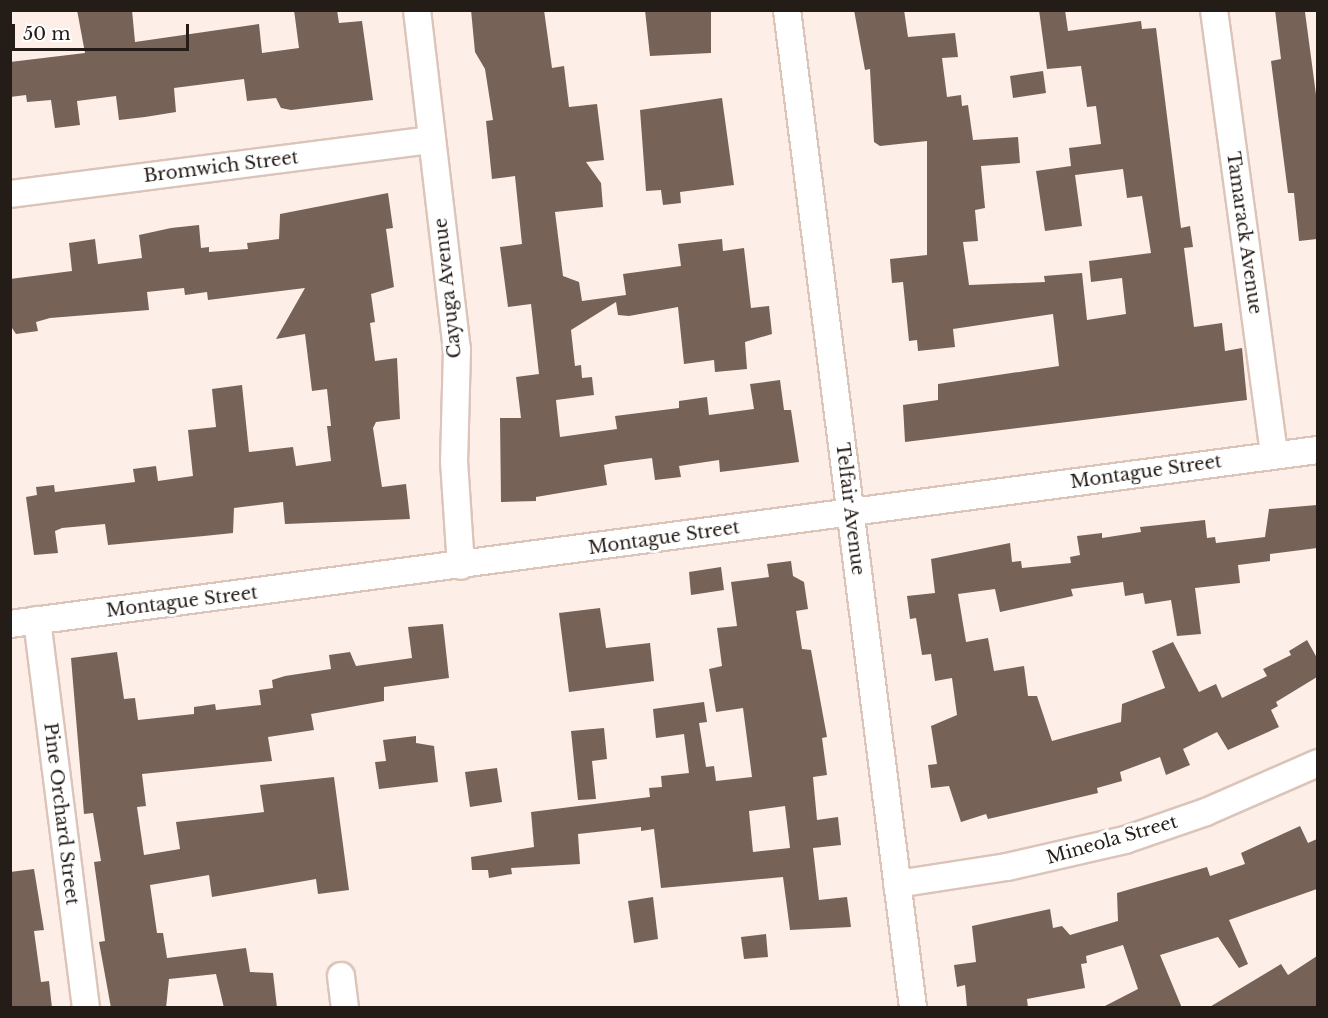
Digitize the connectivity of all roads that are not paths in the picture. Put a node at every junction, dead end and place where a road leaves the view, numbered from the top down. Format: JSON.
{"nodes":[{"id":1,"x":417,"y":10,"type":"edge"},
{"id":2,"x":787,"y":10,"type":"edge"},
{"id":3,"x":1214,"y":10,"type":"edge"},
{"id":4,"x":431,"y":140,"type":"junction"},
{"id":5,"x":10,"y":194,"type":"edge"},
{"id":6,"x":1317,"y":450,"type":"edge"},
{"id":7,"x":1274,"y":455,"type":"junction"},
{"id":8,"x":851,"y":511,"type":"junction"},
{"id":9,"x":461,"y":566,"type":"junction"},
{"id":10,"x":37,"y":620,"type":"junction"},
{"id":11,"x":10,"y":624,"type":"edge"},
{"id":12,"x":1317,"y":763,"type":"edge"},
{"id":13,"x":897,"y":884,"type":"junction"},
{"id":14,"x":340,"y":976,"type":"dead end"},
{"id":15,"x":86,"y":1008,"type":"edge"},
{"id":16,"x":345,"y":1008,"type":"edge"},
{"id":17,"x":913,"y":1008,"type":"edge"}],
"edges":[{"from":1,"to":4,"type":"street","name":"Cayuga Avenue"},
{"from":2,"to":8,"type":"street","name":"Telfair Avenue"},
{"from":3,"to":7,"type":"street","name":"Tamarack Avenue"},
{"from":4,"to":5,"type":"street","name":"Bromwich Street"},
{"from":4,"to":9,"type":"street","name":"Cayuga Avenue"},
{"from":6,"to":7,"type":"street","name":"Montague Street"},
{"from":7,"to":8,"type":"street","name":"Montague Street"},
{"from":8,"to":9,"type":"street","name":"Montague Street"},
{"from":8,"to":13,"type":"street","name":"Telfair Avenue"},
{"from":9,"to":10,"type":"street","name":"Montague Street"},
{"from":10,"to":11,"type":"street","name":"Montague Street"},
{"from":10,"to":15,"type":"street","name":"Pine Orchard Street"},
{"from":12,"to":13,"type":"street","name":"Mineola Street"},
{"from":13,"to":17,"type":"street","name":"Telfair Avenue"},
{"from":14,"to":16,"type":"street"}]}
